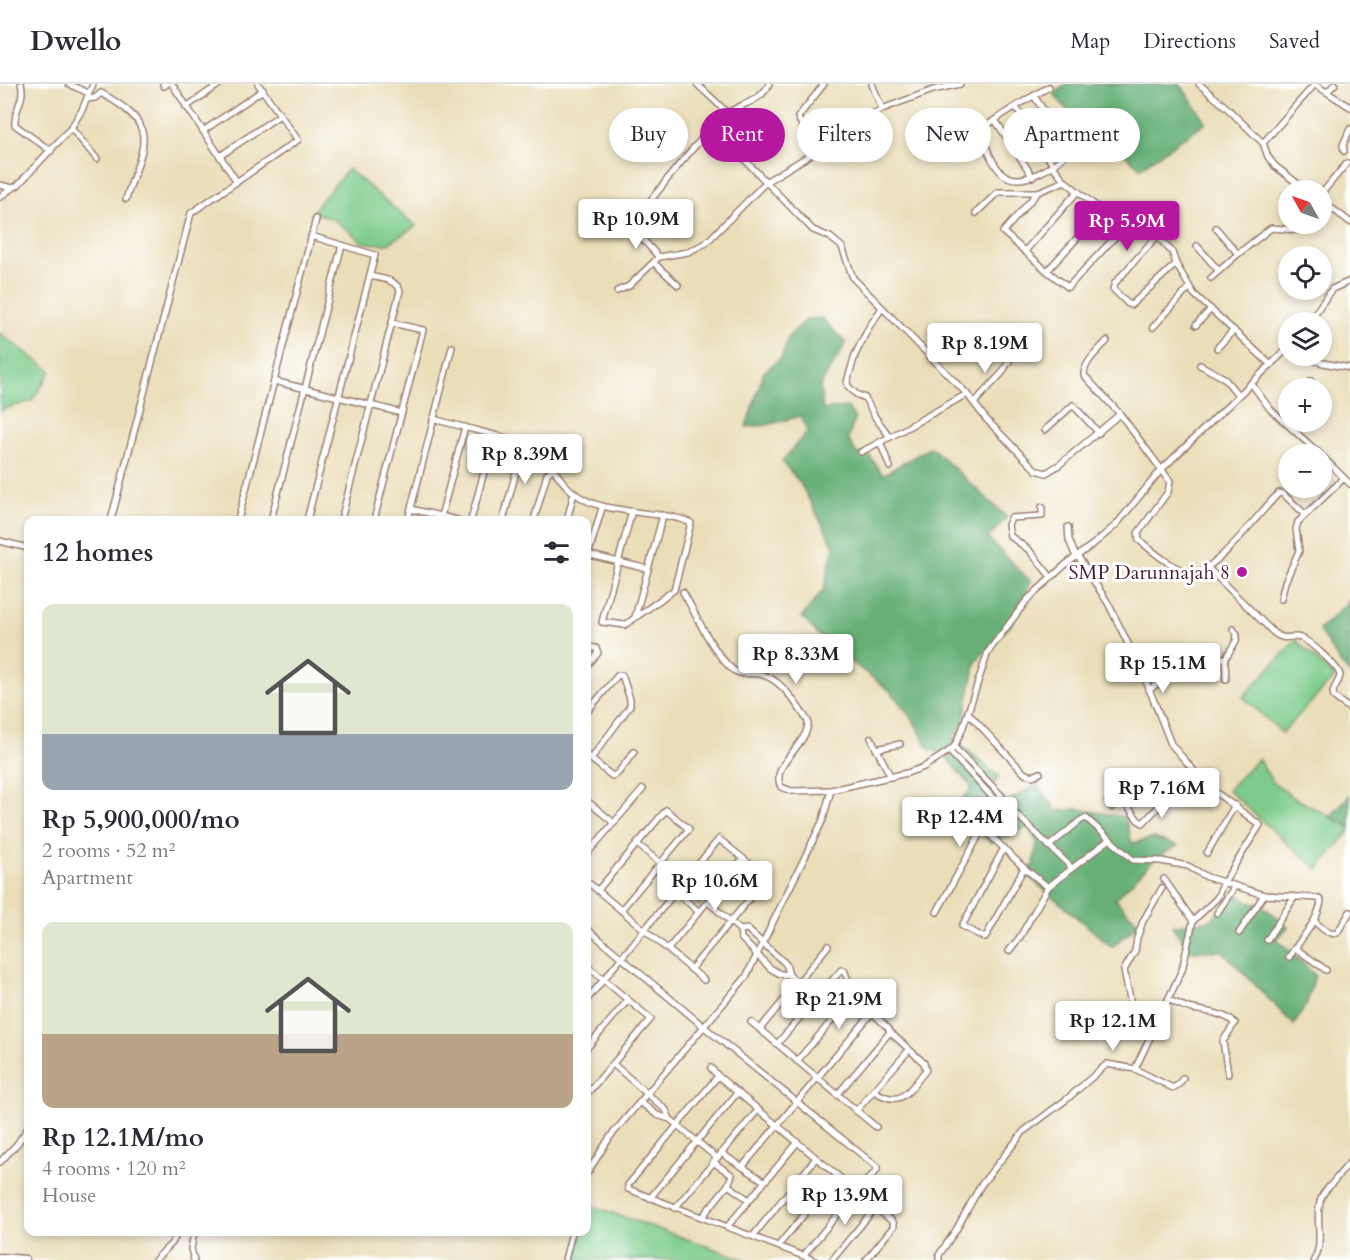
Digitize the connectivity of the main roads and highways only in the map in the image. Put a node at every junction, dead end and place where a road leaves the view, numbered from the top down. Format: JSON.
{"nodes":[{"id":1,"x":0,"y":1258,"type":"edge"},
{"id":2,"x":25,"y":1260,"type":"edge"}],
"edges":[{"from":1,"to":2,"type":"main road"}]}
